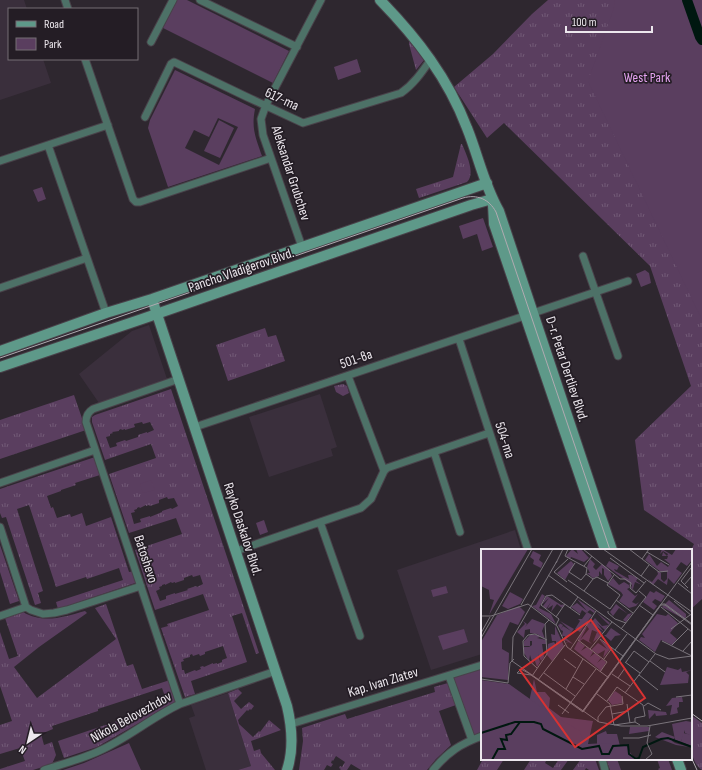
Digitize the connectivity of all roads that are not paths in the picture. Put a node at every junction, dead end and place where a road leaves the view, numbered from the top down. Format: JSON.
{"nodes":[{"id":1,"x":172,"y":0,"type":"edge"},
{"id":2,"x":200,"y":0,"type":"edge"},
{"id":3,"x":321,"y":0,"type":"edge"},
{"id":4,"x":380,"y":0,"type":"edge"},
{"id":5,"x":151,"y":42,"type":"dead end"},
{"id":6,"x":297,"y":47,"type":"junction"},
{"id":7,"x":85,"y":60,"type":"edge"},
{"id":8,"x":431,"y":60,"type":"junction"},
{"id":9,"x":266,"y":105,"type":"junction"},
{"id":10,"x":145,"y":117,"type":"dead end"},
{"id":11,"x":108,"y":125,"type":"junction"},
{"id":12,"x":48,"y":145,"type":"junction"},
{"id":13,"x":271,"y":158,"type":"junction"},
{"id":14,"x":0,"y":161,"type":"edge"},
{"id":15,"x":486,"y":183,"type":"junction"},
{"id":16,"x":492,"y":199,"type":"junction"},
{"id":17,"x":302,"y":247,"type":"junction"},
{"id":18,"x":583,"y":256,"type":"dead end"},
{"id":19,"x":87,"y":258,"type":"junction"},
{"id":20,"x":628,"y":281,"type":"dead end"},
{"id":21,"x":0,"y":288,"type":"edge"},
{"id":22,"x":595,"y":292,"type":"junction"},
{"id":23,"x":152,"y":298,"type":"junction"},
{"id":24,"x":106,"y":313,"type":"junction"},
{"id":25,"x":157,"y":314,"type":"junction"},
{"id":26,"x":530,"y":315,"type":"junction"},
{"id":27,"x":459,"y":339,"type":"junction"},
{"id":28,"x":0,"y":351,"type":"edge"},
{"id":29,"x":618,"y":356,"type":"dead end"},
{"id":30,"x":0,"y":367,"type":"edge"},
{"id":31,"x":348,"y":376,"type":"junction"},
{"id":32,"x":179,"y":379,"type":"junction"},
{"id":33,"x":195,"y":427,"type":"junction"},
{"id":34,"x":489,"y":433,"type":"junction"},
{"id":35,"x":96,"y":450,"type":"junction"},
{"id":36,"x":434,"y":452,"type":"junction"},
{"id":37,"x":384,"y":471,"type":"junction"},
{"id":38,"x":0,"y":483,"type":"edge"},
{"id":39,"x":320,"y":522,"type":"junction"},
{"id":40,"x":0,"y":527,"type":"edge"},
{"id":41,"x":460,"y":532,"type":"dead end"},
{"id":42,"x":528,"y":549,"type":"edge"},
{"id":43,"x":605,"y":549,"type":"edge"},
{"id":44,"x":612,"y":549,"type":"edge"},
{"id":45,"x":236,"y":551,"type":"junction"},
{"id":46,"x":141,"y":586,"type":"junction"},
{"id":47,"x":26,"y":607,"type":"junction"},
{"id":48,"x":0,"y":616,"type":"edge"},
{"id":49,"x":360,"y":636,"type":"dead end"},
{"id":50,"x":481,"y":665,"type":"edge"},
{"id":51,"x":276,"y":671,"type":"junction"},
{"id":52,"x":449,"y":676,"type":"junction"},
{"id":53,"x":180,"y":704,"type":"junction"},
{"id":54,"x":291,"y":724,"type":"junction"},
{"id":55,"x":481,"y":736,"type":"edge"},
{"id":56,"x":472,"y":740,"type":"junction"},
{"id":57,"x":602,"y":760,"type":"edge"},
{"id":58,"x":677,"y":760,"type":"edge"},
{"id":59,"x":684,"y":760,"type":"edge"},
{"id":60,"x":44,"y":770,"type":"edge"},
{"id":61,"x":287,"y":770,"type":"edge"},
{"id":62,"x":433,"y":770,"type":"edge"},
{"id":63,"x":605,"y":770,"type":"edge"},
{"id":64,"x":681,"y":770,"type":"edge"},
{"id":65,"x":688,"y":770,"type":"edge"}],
"edges":[{"from":1,"to":5,"type":"street"},
{"from":2,"to":6,"type":"street"},
{"from":3,"to":6,"type":"street","name":"Aleksandar Grubchev"},
{"from":4,"to":8,"type":"main road","name":"D-r. Petar Dertliev Blvd."},
{"from":6,"to":9,"type":"street","name":"Aleksandar Grubchev"},
{"from":7,"to":11,"type":"street"},
{"from":8,"to":9,"type":"street","name":"617-та"},
{"from":8,"to":15,"type":"main road","name":"D-r. Petar Dertliev Blvd."},
{"from":9,"to":10,"type":"street","name":"617-та"},
{"from":9,"to":13,"type":"street","name":"Aleksandar Grubchev"},
{"from":11,"to":12,"type":"street"},
{"from":11,"to":13,"type":"street"},
{"from":12,"to":14,"type":"street"},
{"from":12,"to":19,"type":"street"},
{"from":13,"to":17,"type":"street","name":"Aleksandar Grubchev"},
{"from":15,"to":16,"type":"main road","name":"D-r. Petar Dertliev Blvd."},
{"from":15,"to":17,"type":"main road","name":"Pancho Vladigerov Blvd."},
{"from":16,"to":25,"type":"main road","name":"Pancho Vladigerov Blvd."},
{"from":16,"to":26,"type":"main road","name":"D-r. Petar Dertliev Blvd."},
{"from":17,"to":23,"type":"main road","name":"Pancho Vladigerov Blvd."},
{"from":18,"to":22,"type":"street"},
{"from":19,"to":21,"type":"street"},
{"from":19,"to":24,"type":"street"},
{"from":20,"to":22,"type":"street","name":"501-ва"},
{"from":22,"to":26,"type":"street","name":"501-ва"},
{"from":22,"to":29,"type":"street"},
{"from":23,"to":24,"type":"main road","name":"Pancho Vladigerov Blvd."},
{"from":23,"to":25,"type":"main road","name":"Rayko Daskalov Blvd."},
{"from":24,"to":28,"type":"main road","name":"Pancho Vladigerov Blvd."},
{"from":25,"to":30,"type":"main road","name":"Pancho Vladigerov Blvd."},
{"from":25,"to":32,"type":"main road","name":"Rayko Daskalov Blvd."},
{"from":26,"to":27,"type":"street","name":"501-ва"},
{"from":26,"to":43,"type":"main road","name":"D-r. Petar Dertliev Blvd."},
{"from":26,"to":44,"type":"main road","name":"D-r. Petar Dertliev Blvd."},
{"from":27,"to":31,"type":"street","name":"501-ва"},
{"from":27,"to":34,"type":"street","name":"504-та"},
{"from":31,"to":33,"type":"street","name":"501-ва"},
{"from":31,"to":37,"type":"street"},
{"from":32,"to":33,"type":"main road","name":"Rayko Daskalov Blvd."},
{"from":32,"to":35,"type":"street","name":"Batoshevo"},
{"from":33,"to":45,"type":"main road","name":"Rayko Daskalov Blvd."},
{"from":34,"to":36,"type":"street"},
{"from":34,"to":42,"type":"street","name":"504-та"},
{"from":35,"to":38,"type":"street"},
{"from":35,"to":46,"type":"street","name":"Batoshevo"},
{"from":36,"to":37,"type":"street"},
{"from":36,"to":41,"type":"street"},
{"from":37,"to":39,"type":"street"},
{"from":39,"to":45,"type":"street"},
{"from":39,"to":49,"type":"street"},
{"from":40,"to":47,"type":"street"},
{"from":45,"to":51,"type":"main road","name":"Rayko Daskalov Blvd."},
{"from":46,"to":47,"type":"street"},
{"from":46,"to":53,"type":"street","name":"Batoshevo"},
{"from":47,"to":48,"type":"street"},
{"from":50,"to":52,"type":"street","name":"Kap. Ivan Zlatev"},
{"from":51,"to":53,"type":"street","name":"Nikola Belovezhdov"},
{"from":51,"to":54,"type":"main road","name":"Rayko Daskalov Blvd."},
{"from":52,"to":54,"type":"street","name":"Kap. Ivan Zlatev"},
{"from":52,"to":56,"type":"street"},
{"from":53,"to":60,"type":"street","name":"Nikola Belovezhdov"},
{"from":54,"to":61,"type":"main road","name":"Rayko Daskalov Blvd."},
{"from":55,"to":56,"type":"street"},
{"from":56,"to":62,"type":"street"},
{"from":57,"to":63,"type":"street"},
{"from":58,"to":64,"type":"main road"},
{"from":59,"to":65,"type":"main road"}]}
